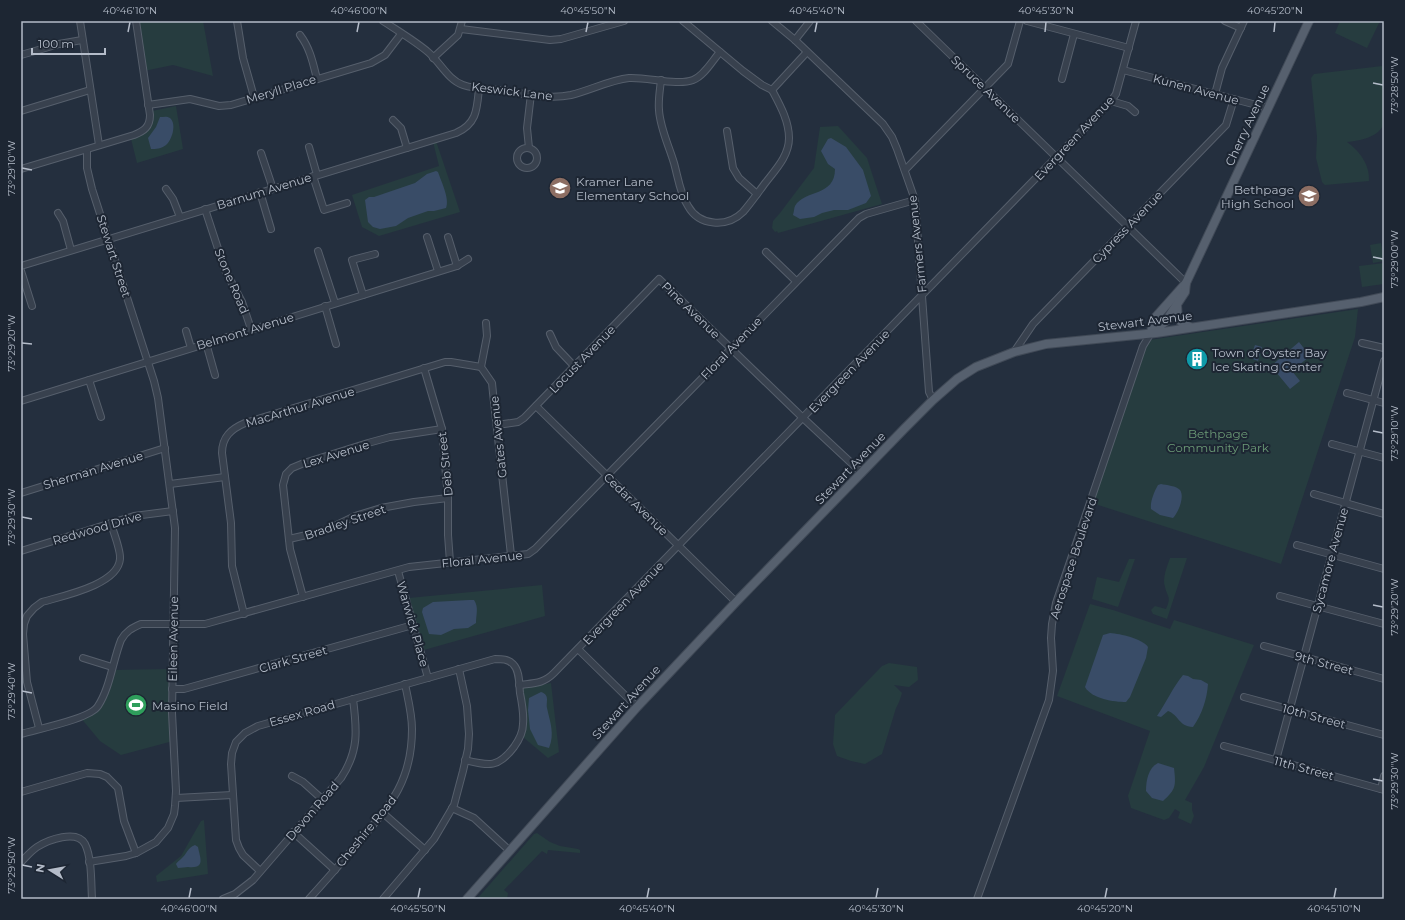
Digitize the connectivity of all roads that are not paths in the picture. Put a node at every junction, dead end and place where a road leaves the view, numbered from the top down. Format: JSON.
{"nodes":[{"id":1,"x":80,"y":21,"type":"edge"},
{"id":2,"x":136,"y":21,"type":"edge"},
{"id":3,"x":237,"y":21,"type":"edge"},
{"id":4,"x":383,"y":21,"type":"edge"},
{"id":5,"x":462,"y":21,"type":"edge"},
{"id":6,"x":624,"y":21,"type":"edge"},
{"id":7,"x":682,"y":21,"type":"edge"},
{"id":8,"x":772,"y":21,"type":"edge"},
{"id":9,"x":810,"y":21,"type":"edge"},
{"id":10,"x":916,"y":21,"type":"edge"},
{"id":11,"x":1020,"y":21,"type":"edge"},
{"id":12,"x":1027,"y":21,"type":"edge"},
{"id":13,"x":1136,"y":21,"type":"edge"},
{"id":14,"x":1226,"y":21,"type":"edge"},
{"id":15,"x":1244,"y":21,"type":"edge"},
{"id":16,"x":1309,"y":21,"type":"edge"},
{"id":17,"x":1241,"y":28,"type":"junction"},
{"id":18,"x":461,"y":29,"type":"junction"},
{"id":19,"x":401,"y":34,"type":"junction"},
{"id":20,"x":1074,"y":34,"type":"junction"},
{"id":21,"x":300,"y":35,"type":"dead end"},
{"id":22,"x":82,"y":40,"type":"junction"},
{"id":23,"x":795,"y":40,"type":"junction"},
{"id":24,"x":1129,"y":48,"type":"junction"},
{"id":25,"x":720,"y":52,"type":"junction"},
{"id":26,"x":807,"y":52,"type":"junction"},
{"id":27,"x":21,"y":55,"type":"edge"},
{"id":28,"x":433,"y":58,"type":"junction"},
{"id":29,"x":1123,"y":70,"type":"junction"},
{"id":30,"x":317,"y":79,"type":"junction"},
{"id":31,"x":1062,"y":79,"type":"dead end"},
{"id":32,"x":661,"y":80,"type":"junction"},
{"id":33,"x":478,"y":88,"type":"junction"},
{"id":34,"x":984,"y":88,"type":"junction"},
{"id":35,"x":90,"y":90,"type":"junction"},
{"id":36,"x":772,"y":90,"type":"junction"},
{"id":37,"x":531,"y":94,"type":"junction"},
{"id":38,"x":1215,"y":94,"type":"junction"},
{"id":39,"x":254,"y":97,"type":"junction"},
{"id":40,"x":1234,"y":99,"type":"junction"},
{"id":41,"x":1110,"y":101,"type":"junction"},
{"id":42,"x":148,"y":105,"type":"junction"},
{"id":43,"x":1268,"y":108,"type":"junction"},
{"id":44,"x":21,"y":111,"type":"edge"},
{"id":45,"x":1135,"y":112,"type":"dead end"},
{"id":46,"x":393,"y":120,"type":"dead end"},
{"id":47,"x":727,"y":131,"type":"dead end"},
{"id":48,"x":99,"y":145,"type":"junction"},
{"id":49,"x":309,"y":147,"type":"dead end"},
{"id":50,"x":407,"y":148,"type":"junction"},
{"id":51,"x":529,"y":148,"type":"dead end"},
{"id":52,"x":87,"y":150,"type":"junction"},
{"id":53,"x":261,"y":153,"type":"dead end"},
{"id":54,"x":1056,"y":158,"type":"junction"},
{"id":55,"x":21,"y":169,"type":"edge"},
{"id":56,"x":905,"y":170,"type":"junction"},
{"id":57,"x":315,"y":176,"type":"junction"},
{"id":58,"x":166,"y":188,"type":"dead end"},
{"id":59,"x":273,"y":189,"type":"junction"},
{"id":60,"x":260,"y":192,"type":"junction"},
{"id":61,"x":757,"y":194,"type":"junction"},
{"id":62,"x":915,"y":200,"type":"junction"},
{"id":63,"x":347,"y":203,"type":"dead end"},
{"id":64,"x":205,"y":209,"type":"junction"},
{"id":65,"x":58,"y":213,"type":"dead end"},
{"id":66,"x":180,"y":217,"type":"junction"},
{"id":67,"x":1128,"y":227,"type":"junction"},
{"id":68,"x":271,"y":229,"type":"dead end"},
{"id":69,"x":427,"y":237,"type":"dead end"},
{"id":70,"x":448,"y":237,"type":"dead end"},
{"id":71,"x":108,"y":239,"type":"junction"},
{"id":72,"x":72,"y":250,"type":"junction"},
{"id":73,"x":318,"y":252,"type":"dead end"},
{"id":74,"x":766,"y":252,"type":"dead end"},
{"id":75,"x":375,"y":254,"type":"dead end"},
{"id":76,"x":468,"y":259,"type":"dead end"},
{"id":77,"x":21,"y":266,"type":"edge"},
{"id":78,"x":457,"y":266,"type":"junction"},
{"id":79,"x":21,"y":271,"type":"edge"},
{"id":80,"x":438,"y":271,"type":"junction"},
{"id":81,"x":659,"y":279,"type":"joint"},
{"id":82,"x":796,"y":281,"type":"junction"},
{"id":83,"x":1186,"y":283,"type":"junction"},
{"id":84,"x":363,"y":294,"type":"junction"},
{"id":85,"x":922,"y":296,"type":"junction"},
{"id":86,"x":1384,"y":297,"type":"edge"},
{"id":87,"x":335,"y":303,"type":"junction"},
{"id":88,"x":1178,"y":304,"type":"junction"},
{"id":89,"x":32,"y":306,"type":"dead end"},
{"id":90,"x":325,"y":306,"type":"junction"},
{"id":91,"x":486,"y":323,"type":"dead end"},
{"id":92,"x":1190,"y":328,"type":"junction"},
{"id":93,"x":251,"y":329,"type":"junction"},
{"id":94,"x":186,"y":331,"type":"dead end"},
{"id":95,"x":1151,"y":333,"type":"junction"},
{"id":96,"x":550,"y":334,"type":"dead end"},
{"id":97,"x":206,"y":343,"type":"junction"},
{"id":98,"x":1362,"y":343,"type":"dead end"},
{"id":99,"x":336,"y":344,"type":"dead end"},
{"id":100,"x":191,"y":348,"type":"junction"},
{"id":101,"x":731,"y":348,"type":"junction"},
{"id":102,"x":1384,"y":348,"type":"edge"},
{"id":103,"x":1014,"y":352,"type":"junction"},
{"id":104,"x":1384,"y":361,"type":"edge"},
{"id":105,"x":147,"y":362,"type":"junction"},
{"id":106,"x":574,"y":366,"type":"junction"},
{"id":107,"x":481,"y":367,"type":"junction"},
{"id":108,"x":424,"y":368,"type":"junction"},
{"id":109,"x":215,"y":375,"type":"dead end"},
{"id":110,"x":89,"y":380,"type":"junction"},
{"id":111,"x":1347,"y":393,"type":"dead end"},
{"id":112,"x":933,"y":400,"type":"junction"},
{"id":113,"x":1373,"y":400,"type":"junction"},
{"id":114,"x":21,"y":401,"type":"edge"},
{"id":115,"x":1384,"y":403,"type":"edge"},
{"id":116,"x":536,"y":406,"type":"junction"},
{"id":117,"x":101,"y":416,"type":"dead end"},
{"id":118,"x":803,"y":418,"type":"junction"},
{"id":119,"x":497,"y":425,"type":"junction"},
{"id":120,"x":442,"y":430,"type":"junction"},
{"id":121,"x":1332,"y":444,"type":"dead end"},
{"id":122,"x":165,"y":448,"type":"junction"},
{"id":123,"x":1360,"y":452,"type":"junction"},
{"id":124,"x":1384,"y":458,"type":"edge"},
{"id":125,"x":862,"y":473,"type":"junction"},
{"id":126,"x":607,"y":476,"type":"junction"},
{"id":127,"x":225,"y":477,"type":"junction"},
{"id":128,"x":170,"y":484,"type":"junction"},
{"id":129,"x":21,"y":492,"type":"edge"},
{"id":130,"x":1314,"y":494,"type":"dead end"},
{"id":131,"x":448,"y":498,"type":"junction"},
{"id":132,"x":1346,"y":503,"type":"junction"},
{"id":133,"x":173,"y":511,"type":"junction"},
{"id":134,"x":1384,"y":514,"type":"edge"},
{"id":135,"x":111,"y":523,"type":"junction"},
{"id":136,"x":289,"y":539,"type":"junction"},
{"id":137,"x":679,"y":545,"type":"junction"},
{"id":138,"x":1297,"y":545,"type":"dead end"},
{"id":139,"x":21,"y":550,"type":"edge"},
{"id":140,"x":511,"y":555,"type":"junction"},
{"id":141,"x":1332,"y":555,"type":"junction"},
{"id":142,"x":450,"y":562,"type":"junction"},
{"id":143,"x":1384,"y":569,"type":"edge"},
{"id":144,"x":398,"y":571,"type":"junction"},
{"id":145,"x":1280,"y":596,"type":"dead end"},
{"id":146,"x":303,"y":597,"type":"junction"},
{"id":147,"x":736,"y":602,"type":"junction"},
{"id":148,"x":1318,"y":606,"type":"junction"},
{"id":149,"x":244,"y":614,"type":"junction"},
{"id":150,"x":173,"y":624,"type":"junction"},
{"id":151,"x":1384,"y":624,"type":"edge"},
{"id":152,"x":413,"y":625,"type":"junction"},
{"id":153,"x":1264,"y":646,"type":"dead end"},
{"id":154,"x":578,"y":649,"type":"junction"},
{"id":155,"x":1304,"y":657,"type":"junction"},
{"id":156,"x":84,"y":658,"type":"dead end"},
{"id":157,"x":112,"y":667,"type":"junction"},
{"id":158,"x":459,"y":669,"type":"junction"},
{"id":159,"x":428,"y":678,"type":"junction"},
{"id":160,"x":1384,"y":679,"type":"edge"},
{"id":161,"x":405,"y":684,"type":"junction"},
{"id":162,"x":519,"y":685,"type":"junction"},
{"id":163,"x":172,"y":689,"type":"junction"},
{"id":164,"x":1244,"y":697,"type":"dead end"},
{"id":165,"x":353,"y":699,"type":"junction"},
{"id":166,"x":637,"y":707,"type":"junction"},
{"id":167,"x":1290,"y":709,"type":"junction"},
{"id":168,"x":39,"y":728,"type":"junction"},
{"id":169,"x":21,"y":734,"type":"edge"},
{"id":170,"x":1384,"y":735,"type":"edge"},
{"id":171,"x":1224,"y":746,"type":"dead end"},
{"id":172,"x":465,"y":760,"type":"junction"},
{"id":173,"x":1276,"y":760,"type":"junction"},
{"id":174,"x":292,"y":776,"type":"dead end"},
{"id":175,"x":1384,"y":776,"type":"edge"},
{"id":176,"x":1382,"y":789,"type":"edge"},
{"id":177,"x":21,"y":792,"type":"edge"},
{"id":178,"x":232,"y":794,"type":"junction"},
{"id":179,"x":176,"y":798,"type":"junction"},
{"id":180,"x":322,"y":799,"type":"junction"},
{"id":181,"x":452,"y":808,"type":"junction"},
{"id":182,"x":384,"y":814,"type":"junction"},
{"id":183,"x":293,"y":832,"type":"junction"},
{"id":184,"x":425,"y":850,"type":"junction"},
{"id":185,"x":510,"y":851,"type":"junction"},
{"id":186,"x":136,"y":853,"type":"junction"},
{"id":187,"x":21,"y":862,"type":"edge"},
{"id":188,"x":89,"y":862,"type":"junction"},
{"id":189,"x":335,"y":870,"type":"junction"},
{"id":190,"x":260,"y":871,"type":"junction"},
{"id":191,"x":92,"y":899,"type":"edge"},
{"id":192,"x":223,"y":899,"type":"edge"},
{"id":193,"x":309,"y":899,"type":"edge"},
{"id":194,"x":383,"y":899,"type":"edge"},
{"id":195,"x":467,"y":899,"type":"edge"},
{"id":196,"x":976,"y":899,"type":"edge"}],
"edges":[{"from":1,"to":22,"type":"street"},
{"from":2,"to":42,"type":"street"},
{"from":3,"to":39,"type":"street"},
{"from":4,"to":19,"type":"street","name":"Keswick Lane"},
{"from":5,"to":18,"type":"street"},
{"from":6,"to":18,"type":"street"},
{"from":7,"to":25,"type":"street"},
{"from":8,"to":23,"type":"street","name":"Farmers Avenue"},
{"from":9,"to":23,"type":"street"},
{"from":10,"to":34,"type":"street","name":"Spruce Avenue"},
{"from":11,"to":34,"type":"street"},
{"from":12,"to":20,"type":"street"},
{"from":13,"to":24,"type":"street","name":"Evergreen Avenue"},
{"from":14,"to":17,"type":"street"},
{"from":15,"to":17,"type":"street"},
{"from":16,"to":43,"type":"main road","name":"Cherry Avenue"},
{"from":17,"to":38,"type":"street"},
{"from":18,"to":28,"type":"street"},
{"from":19,"to":28,"type":"street","name":"Keswick Lane"},
{"from":19,"to":30,"type":"street","name":"Meryll Place"},
{"from":20,"to":24,"type":"street"},
{"from":20,"to":31,"type":"street"},
{"from":21,"to":30,"type":"street"},
{"from":22,"to":27,"type":"street"},
{"from":22,"to":35,"type":"street"},
{"from":23,"to":26,"type":"street","name":"Farmers Avenue"},
{"from":24,"to":29,"type":"street","name":"Evergreen Avenue"},
{"from":25,"to":32,"type":"street","name":"Keswick Lane"},
{"from":25,"to":36,"type":"street"},
{"from":26,"to":36,"type":"street"},
{"from":26,"to":56,"type":"street","name":"Farmers Avenue"},
{"from":28,"to":33,"type":"street","name":"Keswick Lane"},
{"from":29,"to":38,"type":"street","name":"Kunen Avenue"},
{"from":29,"to":41,"type":"street","name":"Evergreen Avenue"},
{"from":30,"to":39,"type":"street","name":"Meryll Place"},
{"from":32,"to":37,"type":"street","name":"Keswick Lane"},
{"from":32,"to":61,"type":"street"},
{"from":33,"to":37,"type":"street","name":"Keswick Lane"},
{"from":33,"to":50,"type":"street","name":"Barnum Avenue"},
{"from":34,"to":54,"type":"street","name":"Spruce Avenue"},
{"from":34,"to":56,"type":"street"},
{"from":35,"to":44,"type":"street"},
{"from":35,"to":48,"type":"street"},
{"from":36,"to":61,"type":"street"},
{"from":37,"to":51,"type":"street"},
{"from":38,"to":40,"type":"street","name":"Kunen Avenue"},
{"from":39,"to":42,"type":"street","name":"Meryll Place"},
{"from":40,"to":43,"type":"street","name":"Kunen Avenue"},
{"from":40,"to":67,"type":"street","name":"Cypress Avenue"},
{"from":41,"to":45,"type":"street"},
{"from":41,"to":54,"type":"street","name":"Evergreen Avenue"},
{"from":42,"to":48,"type":"street"},
{"from":43,"to":83,"type":"main road","name":"Cherry Avenue"},
{"from":46,"to":50,"type":"street"},
{"from":47,"to":61,"type":"street"},
{"from":48,"to":52,"type":"street"},
{"from":49,"to":57,"type":"street"},
{"from":50,"to":57,"type":"street","name":"Barnum Avenue"},
{"from":52,"to":55,"type":"street"},
{"from":52,"to":71,"type":"street","name":"Stewart Street"},
{"from":53,"to":59,"type":"street"},
{"from":54,"to":67,"type":"street","name":"Spruce Avenue"},
{"from":54,"to":85,"type":"street","name":"Evergreen Avenue"},
{"from":56,"to":62,"type":"street","name":"Farmers Avenue"},
{"from":57,"to":59,"type":"street","name":"Barnum Avenue"},
{"from":57,"to":63,"type":"street"},
{"from":58,"to":66,"type":"street"},
{"from":59,"to":60,"type":"street","name":"Barnum Avenue"},
{"from":60,"to":64,"type":"street","name":"Barnum Avenue"},
{"from":60,"to":68,"type":"street"},
{"from":62,"to":82,"type":"street","name":"Floral Avenue"},
{"from":62,"to":85,"type":"street","name":"Farmers Avenue"},
{"from":64,"to":66,"type":"street","name":"Barnum Avenue"},
{"from":64,"to":93,"type":"street","name":"Stone Road"},
{"from":65,"to":72,"type":"street"},
{"from":66,"to":71,"type":"street","name":"Barnum Avenue"},
{"from":67,"to":83,"type":"street","name":"Spruce Avenue"},
{"from":67,"to":103,"type":"street","name":"Cypress Avenue"},
{"from":69,"to":80,"type":"street"},
{"from":70,"to":78,"type":"street"},
{"from":71,"to":72,"type":"street","name":"Barnum Avenue"},
{"from":71,"to":105,"type":"street","name":"Stewart Street"},
{"from":72,"to":77,"type":"street","name":"Barnum Avenue"},
{"from":73,"to":87,"type":"street"},
{"from":74,"to":82,"type":"street"},
{"from":75,"to":84,"type":"street"},
{"from":76,"to":78,"type":"street","name":"Belmont Avenue"},
{"from":78,"to":80,"type":"street","name":"Belmont Avenue"},
{"from":79,"to":89,"type":"street"},
{"from":80,"to":84,"type":"street","name":"Belmont Avenue"},
{"from":81,"to":101,"type":"street","name":"Pine Avenue"},
{"from":81,"to":106,"type":"street","name":"Locust Avenue"},
{"from":82,"to":101,"type":"street","name":"Floral Avenue"},
{"from":83,"to":88,"type":"main road","name":"Cherry Avenue"},
{"from":83,"to":95,"type":"main road","name":"Cherry Avenue"},
{"from":84,"to":87,"type":"street","name":"Belmont Avenue"},
{"from":85,"to":112,"type":"street","name":"Farmers Avenue"},
{"from":85,"to":118,"type":"street","name":"Evergreen Avenue"},
{"from":86,"to":92,"type":"main road","name":"Stewart Avenue"},
{"from":87,"to":90,"type":"street","name":"Belmont Avenue"},
{"from":88,"to":92,"type":"main road"},
{"from":88,"to":95,"type":"main road","name":"Cherry Avenue"},
{"from":90,"to":93,"type":"street","name":"Belmont Avenue"},
{"from":90,"to":99,"type":"street"},
{"from":91,"to":107,"type":"street"},
{"from":92,"to":95,"type":"main road","name":"Stewart Avenue"},
{"from":93,"to":97,"type":"street","name":"Belmont Avenue"},
{"from":94,"to":100,"type":"street"},
{"from":95,"to":103,"type":"main road","name":"Stewart Avenue"},
{"from":95,"to":196,"type":"street","name":"Aerospace Boulevard"},
{"from":96,"to":106,"type":"street"},
{"from":97,"to":100,"type":"street","name":"Belmont Avenue"},
{"from":97,"to":109,"type":"street"},
{"from":98,"to":102,"type":"street"},
{"from":100,"to":105,"type":"street","name":"Belmont Avenue"},
{"from":101,"to":118,"type":"street","name":"Pine Avenue"},
{"from":101,"to":126,"type":"street","name":"Floral Avenue"},
{"from":103,"to":112,"type":"main road","name":"Stewart Avenue"},
{"from":104,"to":113,"type":"street","name":"Sycamore Avenue"},
{"from":105,"to":110,"type":"street","name":"Belmont Avenue"},
{"from":105,"to":122,"type":"street","name":"Eileen Avenue"},
{"from":106,"to":116,"type":"street","name":"Locust Avenue"},
{"from":107,"to":108,"type":"street","name":"MacArthur Avenue"},
{"from":107,"to":119,"type":"street","name":"Gates Avenue"},
{"from":108,"to":120,"type":"street","name":"Deb Street"},
{"from":108,"to":127,"type":"street","name":"MacArthur Avenue"},
{"from":110,"to":114,"type":"street","name":"Belmont Avenue"},
{"from":110,"to":117,"type":"street"},
{"from":111,"to":113,"type":"street"},
{"from":112,"to":125,"type":"main road","name":"Stewart Avenue"},
{"from":113,"to":115,"type":"street"},
{"from":113,"to":123,"type":"street","name":"Sycamore Avenue"},
{"from":116,"to":119,"type":"street","name":"Locust Avenue"},
{"from":116,"to":126,"type":"street","name":"Cedar Avenue"},
{"from":118,"to":125,"type":"street","name":"Pine Avenue"},
{"from":118,"to":137,"type":"street","name":"Evergreen Avenue"},
{"from":119,"to":140,"type":"street","name":"Gates Avenue"},
{"from":120,"to":131,"type":"street","name":"Deb Street"},
{"from":120,"to":136,"type":"street","name":"Lex Avenue"},
{"from":121,"to":123,"type":"street"},
{"from":122,"to":128,"type":"street","name":"Eileen Avenue"},
{"from":122,"to":129,"type":"street","name":"Sherman Avenue"},
{"from":123,"to":124,"type":"street"},
{"from":123,"to":132,"type":"street","name":"Sycamore Avenue"},
{"from":125,"to":147,"type":"main road","name":"Stewart Avenue"},
{"from":126,"to":137,"type":"street","name":"Cedar Avenue"},
{"from":126,"to":140,"type":"street","name":"Floral Avenue"},
{"from":127,"to":128,"type":"street"},
{"from":127,"to":149,"type":"street","name":"MacArthur Avenue"},
{"from":128,"to":133,"type":"street","name":"Eileen Avenue"},
{"from":130,"to":132,"type":"street"},
{"from":131,"to":136,"type":"street","name":"Bradley Street"},
{"from":131,"to":142,"type":"street","name":"Deb Street"},
{"from":132,"to":134,"type":"street"},
{"from":132,"to":141,"type":"street","name":"Sycamore Avenue"},
{"from":133,"to":135,"type":"street","name":"Redwood Drive"},
{"from":133,"to":150,"type":"street","name":"Eileen Avenue"},
{"from":135,"to":139,"type":"street","name":"Redwood Drive"},
{"from":135,"to":168,"type":"street"},
{"from":136,"to":146,"type":"street","name":"Lex Avenue"},
{"from":137,"to":147,"type":"street","name":"Cedar Avenue"},
{"from":137,"to":154,"type":"street","name":"Evergreen Avenue"},
{"from":138,"to":141,"type":"street"},
{"from":140,"to":142,"type":"street","name":"Floral Avenue"},
{"from":141,"to":143,"type":"street"},
{"from":141,"to":148,"type":"street","name":"Sycamore Avenue"},
{"from":142,"to":144,"type":"street","name":"Floral Avenue"},
{"from":144,"to":146,"type":"street","name":"Floral Avenue"},
{"from":144,"to":152,"type":"street","name":"Warwick Place"},
{"from":145,"to":148,"type":"street"},
{"from":146,"to":149,"type":"street","name":"Floral Avenue"},
{"from":147,"to":166,"type":"main road","name":"Stewart Avenue"},
{"from":148,"to":151,"type":"street"},
{"from":148,"to":155,"type":"street","name":"Sycamore Avenue"},
{"from":149,"to":150,"type":"street","name":"Floral Avenue"},
{"from":150,"to":157,"type":"street","name":"Floral Avenue"},
{"from":150,"to":163,"type":"street","name":"Eileen Avenue"},
{"from":152,"to":159,"type":"street","name":"Warwick Place"},
{"from":152,"to":163,"type":"street","name":"Clark Street"},
{"from":153,"to":155,"type":"street","name":"9th Street"},
{"from":154,"to":162,"type":"street","name":"Evergreen Avenue"},
{"from":154,"to":166,"type":"street"},
{"from":155,"to":160,"type":"street","name":"9th Street"},
{"from":155,"to":167,"type":"street","name":"Sycamore Avenue"},
{"from":156,"to":157,"type":"street"},
{"from":157,"to":168,"type":"street","name":"Floral Avenue"},
{"from":158,"to":159,"type":"street","name":"Essex Road"},
{"from":158,"to":162,"type":"street","name":"Essex Road"},
{"from":158,"to":172,"type":"street"},
{"from":159,"to":161,"type":"street","name":"Essex Road"},
{"from":161,"to":165,"type":"street","name":"Essex Road"},
{"from":161,"to":182,"type":"street","name":"Cheshire Road"},
{"from":162,"to":172,"type":"street"},
{"from":163,"to":179,"type":"street","name":"Eileen Avenue"},
{"from":164,"to":167,"type":"street","name":"10th Street"},
{"from":165,"to":178,"type":"street","name":"Essex Road"},
{"from":165,"to":180,"type":"street","name":"Devon Road"},
{"from":166,"to":185,"type":"main road","name":"Stewart Avenue"},
{"from":167,"to":170,"type":"street","name":"10th Street"},
{"from":167,"to":173,"type":"street","name":"Sycamore Avenue"},
{"from":168,"to":169,"type":"street","name":"Floral Avenue"},
{"from":171,"to":173,"type":"street","name":"11th Street"},
{"from":172,"to":181,"type":"street"},
{"from":173,"to":176,"type":"street","name":"11th Street"},
{"from":174,"to":180,"type":"street"},
{"from":175,"to":176,"type":"street"},
{"from":177,"to":186,"type":"street"},
{"from":178,"to":179,"type":"street"},
{"from":178,"to":190,"type":"street","name":"Essex Road"},
{"from":179,"to":186,"type":"street","name":"Eileen Avenue"},
{"from":180,"to":183,"type":"street","name":"Devon Road"},
{"from":181,"to":184,"type":"street"},
{"from":181,"to":185,"type":"street"},
{"from":182,"to":184,"type":"street"},
{"from":182,"to":189,"type":"street","name":"Cheshire Road"},
{"from":183,"to":189,"type":"street"},
{"from":183,"to":190,"type":"street","name":"Devon Road"},
{"from":184,"to":194,"type":"street"},
{"from":185,"to":195,"type":"main road","name":"Stewart Avenue"},
{"from":186,"to":188,"type":"street","name":"Eileen Avenue"},
{"from":187,"to":188,"type":"street"},
{"from":188,"to":191,"type":"street"},
{"from":189,"to":193,"type":"street","name":"Cheshire Road"},
{"from":190,"to":192,"type":"street","name":"Devon Road"}]}
